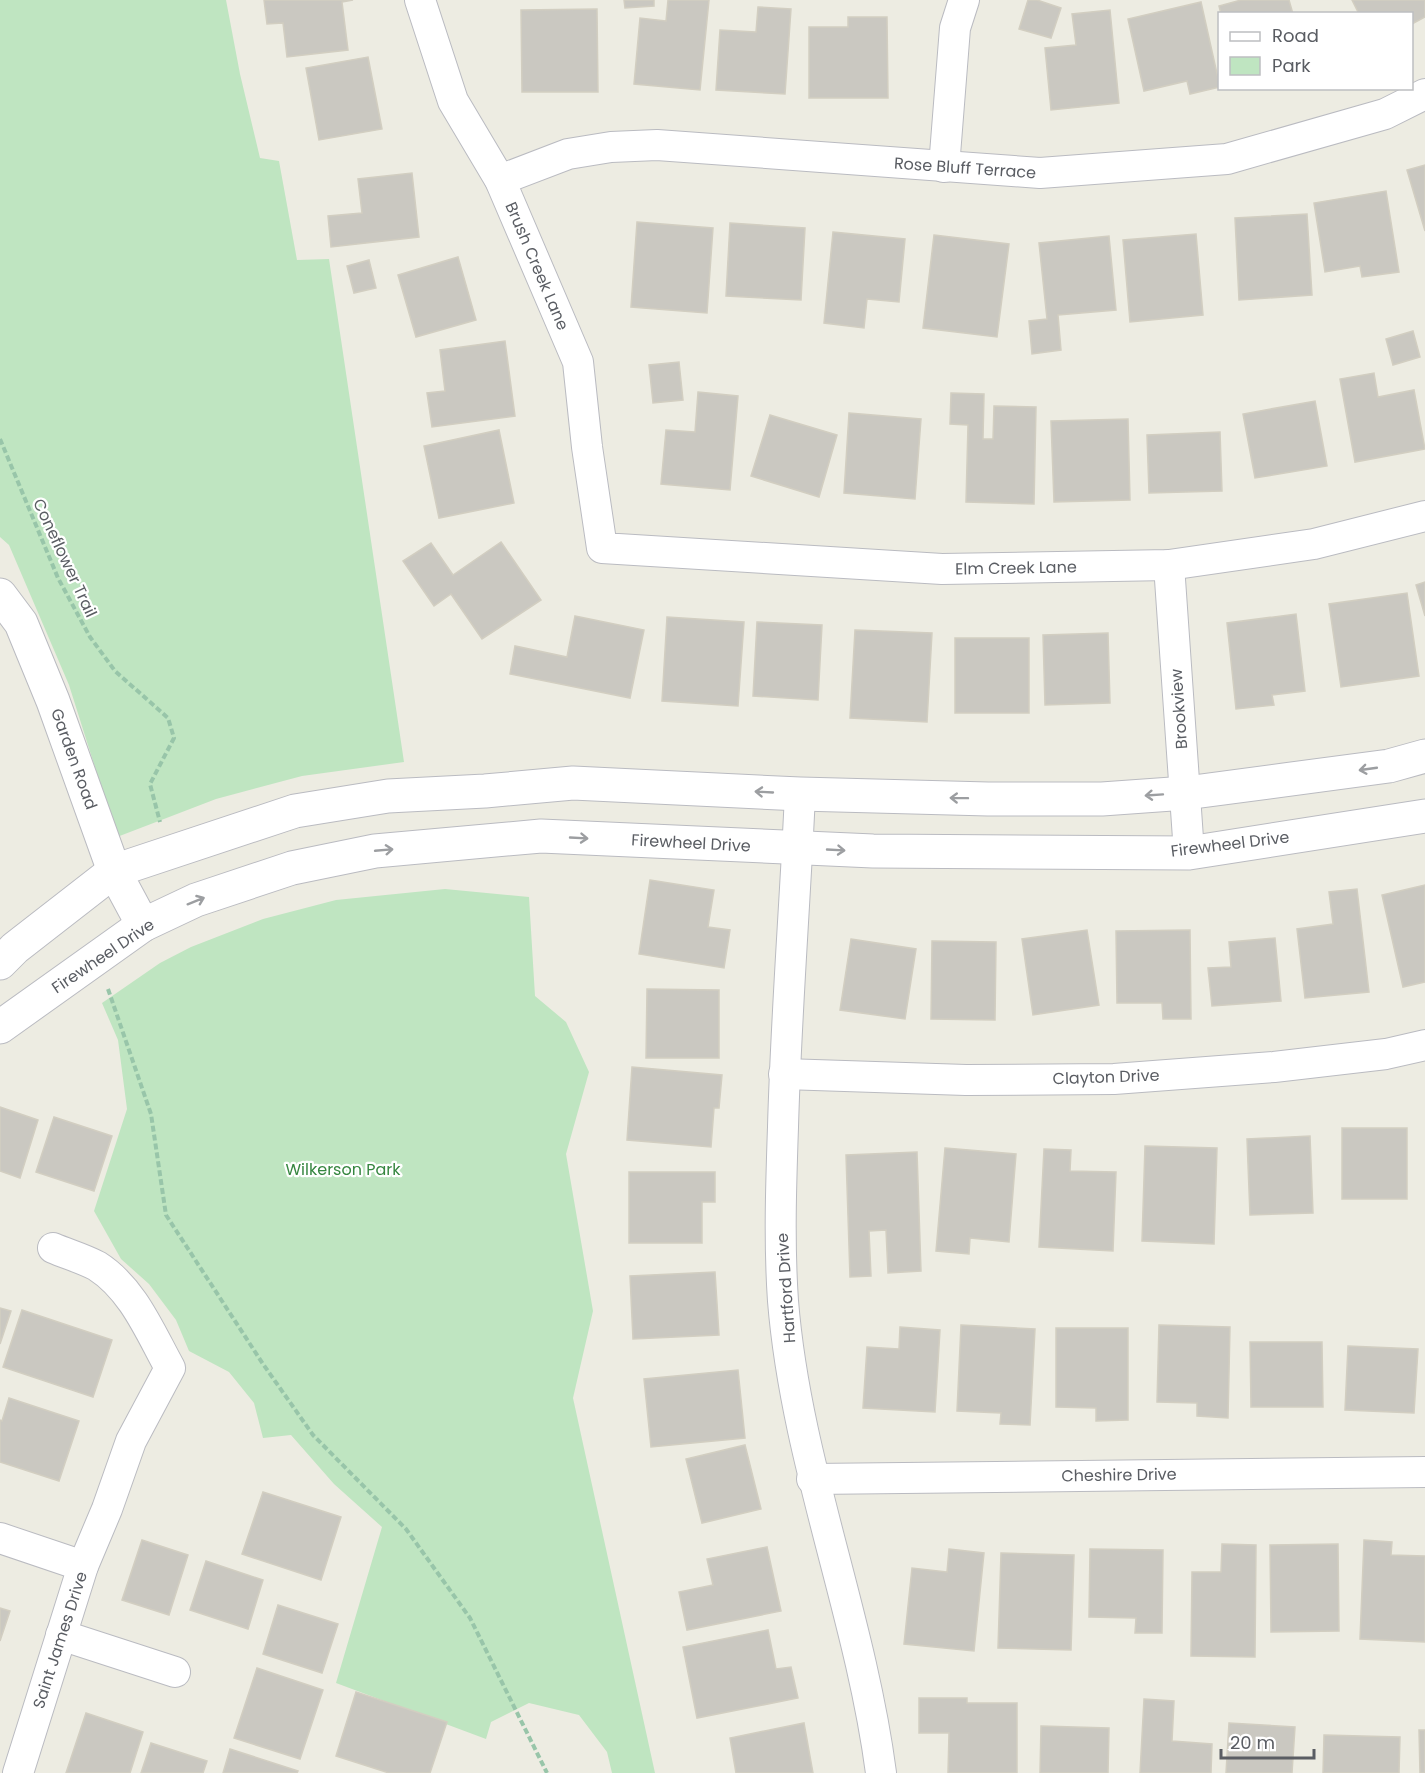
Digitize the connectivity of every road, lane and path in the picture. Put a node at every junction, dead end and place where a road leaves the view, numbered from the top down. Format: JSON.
{"nodes":[{"id":1,"x":420,"y":0,"type":"edge"},
{"id":2,"x":964,"y":0,"type":"edge"},
{"id":3,"x":1425,"y":94,"type":"edge"},
{"id":4,"x":944,"y":167,"type":"junction"},
{"id":5,"x":500,"y":180,"type":"junction"},
{"id":6,"x":0,"y":439,"type":"edge"},
{"id":7,"x":1425,"y":516,"type":"edge"},
{"id":8,"x":602,"y":548,"type":"joint"},
{"id":9,"x":1169,"y":565,"type":"junction"},
{"id":10,"x":0,"y":595,"type":"edge"},
{"id":11,"x":1425,"y":756,"type":"edge"},
{"id":12,"x":1186,"y":793,"type":"junction"},
{"id":13,"x":800,"y":794,"type":"junction"},
{"id":14,"x":1425,"y":816,"type":"edge"},
{"id":15,"x":162,"y":829,"type":"dead end"},
{"id":16,"x":798,"y":848,"type":"junction"},
{"id":17,"x":1189,"y":853,"type":"junction"},
{"id":18,"x":114,"y":871,"type":"junction"},
{"id":19,"x":143,"y":925,"type":"junction"},
{"id":20,"x":0,"y":963,"type":"edge"},
{"id":21,"x":106,"y":984,"type":"dead end"},
{"id":22,"x":0,"y":1027,"type":"edge"},
{"id":23,"x":1425,"y":1045,"type":"edge"},
{"id":24,"x":784,"y":1074,"type":"junction"},
{"id":25,"x":53,"y":1248,"type":"dead end"},
{"id":26,"x":1425,"y":1472,"type":"edge"},
{"id":27,"x":812,"y":1479,"type":"junction"},
{"id":28,"x":0,"y":1538,"type":"edge"},
{"id":29,"x":83,"y":1566,"type":"junction"},
{"id":30,"x":61,"y":1635,"type":"junction"},
{"id":31,"x":175,"y":1672,"type":"dead end"},
{"id":32,"x":18,"y":1773,"type":"edge"},
{"id":33,"x":547,"y":1773,"type":"edge"},
{"id":34,"x":881,"y":1773,"type":"edge"}],
"edges":[{"from":1,"to":5,"type":"street","name":"Brush Creek Lane"},
{"from":2,"to":4,"type":"street"},
{"from":3,"to":4,"type":"street","name":"Rose Bluff Terrace"},
{"from":4,"to":5,"type":"street","name":"Rose Bluff Terrace"},
{"from":5,"to":8,"type":"street","name":"Brush Creek Lane"},
{"from":6,"to":15,"type":"path","name":"Coneflower Trail"},
{"from":7,"to":9,"type":"street","name":"Elm Creek Lane"},
{"from":8,"to":9,"type":"street","name":"Elm Creek Lane"},
{"from":9,"to":12,"type":"street","name":"Brookview"},
{"from":10,"to":18,"type":"street","name":"Garden Road"},
{"from":11,"to":12,"type":"street","one_way":true},
{"from":12,"to":13,"type":"street","one_way":true},
{"from":12,"to":17,"type":"street","name":"Brookview"},
{"from":13,"to":16,"type":"street","name":"Hartford Drive"},
{"from":13,"to":18,"type":"street","one_way":true},
{"from":14,"to":17,"type":"street","name":"Firewheel Drive"},
{"from":16,"to":17,"type":"street","name":"Firewheel Drive","one_way":true},
{"from":19,"to":16,"type":"street","name":"Firewheel Drive","one_way":true},
{"from":16,"to":24,"type":"street","name":"Hartford Drive"},
{"from":18,"to":19,"type":"street","name":"Garden Road"},
{"from":18,"to":20,"type":"street"},
{"from":19,"to":22,"type":"street","name":"Firewheel Drive"},
{"from":21,"to":33,"type":"path"},
{"from":23,"to":24,"type":"street","name":"Clayton Drive"},
{"from":24,"to":27,"type":"street","name":"Hartford Drive"},
{"from":25,"to":29,"type":"street","name":"Saint James Drive"},
{"from":26,"to":27,"type":"street","name":"Cheshire Drive"},
{"from":27,"to":34,"type":"street","name":"Hartford Drive"},
{"from":28,"to":29,"type":"street"},
{"from":29,"to":30,"type":"street","name":"Saint James Drive"},
{"from":30,"to":31,"type":"street"},
{"from":30,"to":32,"type":"street","name":"Saint James Drive"}]}
